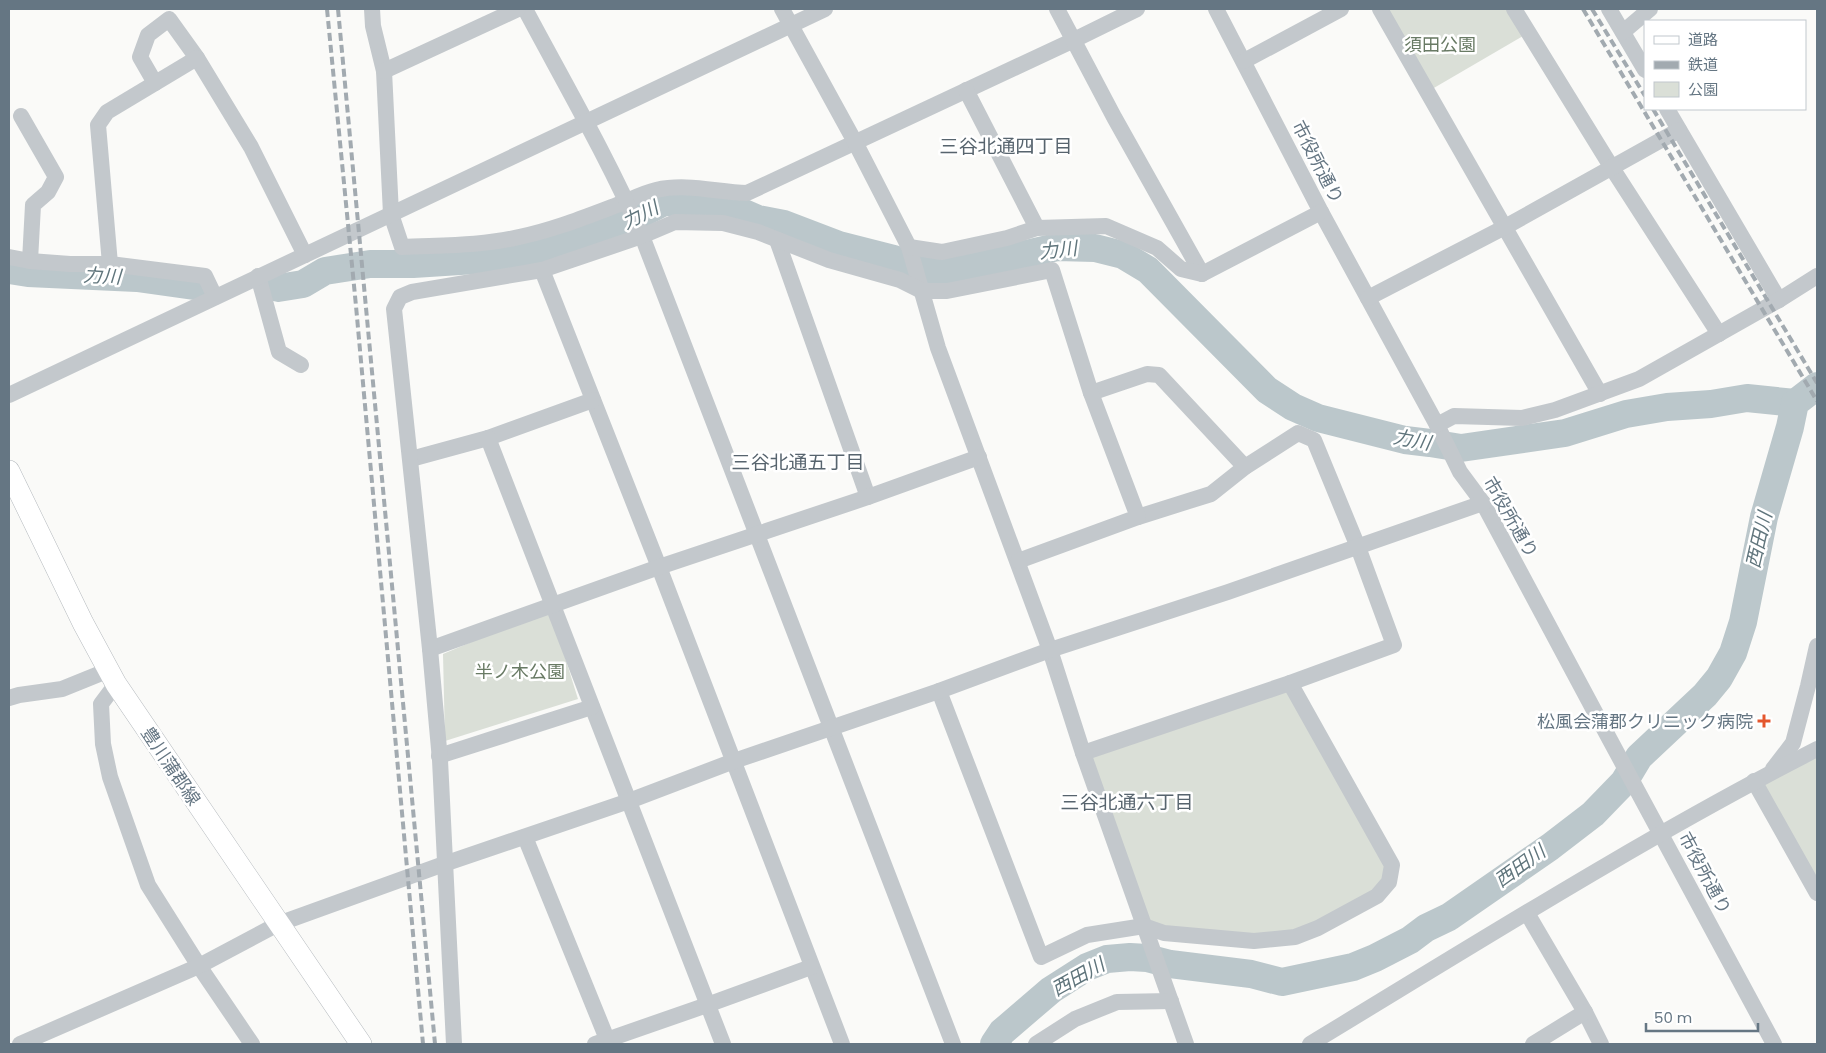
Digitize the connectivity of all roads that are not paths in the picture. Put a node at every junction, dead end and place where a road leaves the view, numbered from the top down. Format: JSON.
{"nodes":[{"id":1,"x":372,"y":9,"type":"edge"},
{"id":2,"x":518,"y":9,"type":"edge"},
{"id":3,"x":525,"y":9,"type":"edge"},
{"id":4,"x":782,"y":9,"type":"edge"},
{"id":5,"x":825,"y":9,"type":"edge"},
{"id":6,"x":1057,"y":9,"type":"edge"},
{"id":7,"x":1136,"y":9,"type":"edge"},
{"id":8,"x":1216,"y":9,"type":"edge"},
{"id":9,"x":1341,"y":9,"type":"edge"},
{"id":10,"x":1380,"y":9,"type":"edge"},
{"id":11,"x":1514,"y":9,"type":"edge"},
{"id":12,"x":1609,"y":9,"type":"edge"},
{"id":13,"x":1650,"y":9,"type":"edge"},
{"id":14,"x":791,"y":25,"type":"junction"},
{"id":15,"x":1623,"y":32,"type":"junction"},
{"id":16,"x":1074,"y":40,"type":"junction"},
{"id":17,"x":197,"y":58,"type":"junction"},
{"id":18,"x":1244,"y":61,"type":"junction"},
{"id":19,"x":1644,"y":68,"type":"edge"},
{"id":20,"x":384,"y":71,"type":"junction"},
{"id":21,"x":155,"y":83,"type":"junction"},
{"id":22,"x":966,"y":90,"type":"junction"},
{"id":23,"x":1668,"y":110,"type":"edge"},
{"id":24,"x":21,"y":116,"type":"dead end"},
{"id":25,"x":586,"y":122,"type":"junction"},
{"id":26,"x":1679,"y":130,"type":"junction"},
{"id":27,"x":855,"y":142,"type":"junction"},
{"id":28,"x":1612,"y":168,"type":"junction"},
{"id":29,"x":627,"y":203,"type":"junction"},
{"id":30,"x":1321,"y":212,"type":"junction"},
{"id":31,"x":391,"y":214,"type":"junction"},
{"id":32,"x":1506,"y":227,"type":"junction"},
{"id":33,"x":1037,"y":228,"type":"junction"},
{"id":34,"x":642,"y":236,"type":"junction"},
{"id":35,"x":777,"y":240,"type":"junction"},
{"id":36,"x":910,"y":250,"type":"junction"},
{"id":37,"x":305,"y":254,"type":"junction"},
{"id":38,"x":9,"y":257,"type":"edge"},
{"id":39,"x":30,"y":261,"type":"junction"},
{"id":40,"x":110,"y":264,"type":"junction"},
{"id":41,"x":542,"y":270,"type":"junction"},
{"id":42,"x":1202,"y":274,"type":"junction"},
{"id":43,"x":258,"y":276,"type":"junction"},
{"id":44,"x":1817,"y":276,"type":"edge"},
{"id":45,"x":921,"y":286,"type":"junction"},
{"id":46,"x":216,"y":297,"type":"junction"},
{"id":47,"x":1368,"y":298,"type":"junction"},
{"id":48,"x":1779,"y":300,"type":"junction"},
{"id":49,"x":1719,"y":334,"type":"junction"},
{"id":50,"x":301,"y":365,"type":"dead end"},
{"id":51,"x":1091,"y":393,"type":"junction"},
{"id":52,"x":1600,"y":394,"type":"junction"},
{"id":53,"x":9,"y":396,"type":"edge"},
{"id":54,"x":593,"y":400,"type":"junction"},
{"id":55,"x":1437,"y":425,"type":"junction"},
{"id":56,"x":488,"y":438,"type":"junction"},
{"id":57,"x":979,"y":457,"type":"junction"},
{"id":58,"x":411,"y":459,"type":"junction"},
{"id":59,"x":1245,"y":467,"type":"junction"},
{"id":60,"x":9,"y":471,"type":"edge"},
{"id":61,"x":868,"y":497,"type":"junction"},
{"id":62,"x":1483,"y":503,"type":"junction"},
{"id":63,"x":1138,"y":516,"type":"junction"},
{"id":64,"x":756,"y":534,"type":"junction"},
{"id":65,"x":1358,"y":547,"type":"junction"},
{"id":66,"x":1018,"y":561,"type":"junction"},
{"id":67,"x":659,"y":567,"type":"junction"},
{"id":68,"x":553,"y":605,"type":"junction"},
{"id":69,"x":1817,"y":646,"type":"edge"},
{"id":70,"x":430,"y":649,"type":"junction"},
{"id":71,"x":1050,"y":650,"type":"junction"},
{"id":72,"x":112,"y":677,"type":"junction"},
{"id":73,"x":1290,"y":683,"type":"junction"},
{"id":74,"x":939,"y":691,"type":"junction"},
{"id":75,"x":9,"y":698,"type":"edge"},
{"id":76,"x":592,"y":707,"type":"junction"},
{"id":77,"x":831,"y":728,"type":"junction"},
{"id":78,"x":1817,"y":749,"type":"edge"},
{"id":79,"x":1083,"y":753,"type":"junction"},
{"id":80,"x":439,"y":756,"type":"junction"},
{"id":81,"x":734,"y":761,"type":"junction"},
{"id":82,"x":1754,"y":781,"type":"junction"},
{"id":83,"x":629,"y":801,"type":"junction"},
{"id":84,"x":1657,"y":827,"type":"junction"},
{"id":85,"x":524,"y":837,"type":"junction"},
{"id":86,"x":444,"y":864,"type":"junction"},
{"id":87,"x":1813,"y":876,"type":"edge"},
{"id":88,"x":1817,"y":893,"type":"edge"},
{"id":89,"x":1527,"y":913,"type":"junction"},
{"id":90,"x":278,"y":924,"type":"junction"},
{"id":91,"x":1145,"y":930,"type":"junction"},
{"id":92,"x":199,"y":966,"type":"junction"},
{"id":93,"x":812,"y":967,"type":"junction"},
{"id":94,"x":1172,"y":1004,"type":"junction"},
{"id":95,"x":707,"y":1006,"type":"junction"},
{"id":96,"x":1584,"y":1012,"type":"junction"},
{"id":97,"x":951,"y":1042,"type":"edge"},
{"id":98,"x":603,"y":1043,"type":"edge"},
{"id":99,"x":20,"y":1044,"type":"edge"},
{"id":100,"x":252,"y":1044,"type":"edge"},
{"id":101,"x":361,"y":1044,"type":"edge"},
{"id":102,"x":454,"y":1044,"type":"edge"},
{"id":103,"x":722,"y":1044,"type":"edge"},
{"id":104,"x":842,"y":1044,"type":"edge"},
{"id":105,"x":1036,"y":1044,"type":"edge"},
{"id":106,"x":1186,"y":1044,"type":"edge"},
{"id":107,"x":1310,"y":1044,"type":"edge"},
{"id":108,"x":1533,"y":1044,"type":"edge"},
{"id":109,"x":1601,"y":1044,"type":"edge"},
{"id":110,"x":1774,"y":1044,"type":"edge"}],
"edges":[{"from":1,"to":20,"type":"street"},
{"from":2,"to":20,"type":"street"},
{"from":3,"to":25,"type":"street"},
{"from":4,"to":14,"type":"street"},
{"from":5,"to":14,"type":"street"},
{"from":6,"to":16,"type":"street"},
{"from":7,"to":16,"type":"street"},
{"from":8,"to":18,"type":"street","name":"市役所通り"},
{"from":9,"to":18,"type":"street"},
{"from":10,"to":32,"type":"street"},
{"from":11,"to":28,"type":"street"},
{"from":12,"to":15,"type":"street"},
{"from":13,"to":15,"type":"street"},
{"from":14,"to":25,"type":"street"},
{"from":14,"to":27,"type":"street"},
{"from":15,"to":19,"type":"street"},
{"from":16,"to":22,"type":"street"},
{"from":16,"to":42,"type":"street"},
{"from":17,"to":21,"type":"street"},
{"from":17,"to":21,"type":"street"},
{"from":17,"to":37,"type":"street"},
{"from":18,"to":30,"type":"street","name":"市役所通り"},
{"from":20,"to":31,"type":"street"},
{"from":21,"to":40,"type":"street"},
{"from":22,"to":27,"type":"street"},
{"from":22,"to":33,"type":"street"},
{"from":23,"to":26,"type":"street"},
{"from":24,"to":39,"type":"street"},
{"from":25,"to":29,"type":"street"},
{"from":25,"to":31,"type":"street"},
{"from":26,"to":28,"type":"street"},
{"from":26,"to":48,"type":"street"},
{"from":27,"to":29,"type":"street"},
{"from":27,"to":36,"type":"street"},
{"from":28,"to":32,"type":"street"},
{"from":28,"to":49,"type":"street"},
{"from":29,"to":31,"type":"street"},
{"from":29,"to":34,"type":"street"},
{"from":30,"to":42,"type":"street"},
{"from":30,"to":47,"type":"street","name":"市役所通り"},
{"from":31,"to":37,"type":"street"},
{"from":32,"to":47,"type":"street"},
{"from":32,"to":52,"type":"street"},
{"from":33,"to":36,"type":"street"},
{"from":33,"to":42,"type":"street"},
{"from":34,"to":35,"type":"street"},
{"from":34,"to":41,"type":"street"},
{"from":34,"to":64,"type":"street"},
{"from":35,"to":45,"type":"street"},
{"from":35,"to":61,"type":"street"},
{"from":36,"to":45,"type":"street"},
{"from":37,"to":43,"type":"street"},
{"from":38,"to":39,"type":"street"},
{"from":39,"to":40,"type":"street"},
{"from":40,"to":46,"type":"street"},
{"from":41,"to":54,"type":"street"},
{"from":41,"to":58,"type":"street"},
{"from":43,"to":46,"type":"street"},
{"from":43,"to":50,"type":"street"},
{"from":44,"to":48,"type":"street"},
{"from":45,"to":51,"type":"street"},
{"from":45,"to":57,"type":"street"},
{"from":46,"to":53,"type":"street"},
{"from":47,"to":55,"type":"street","name":"市役所通り"},
{"from":48,"to":49,"type":"street"},
{"from":49,"to":52,"type":"street"},
{"from":51,"to":59,"type":"street"},
{"from":51,"to":63,"type":"street"},
{"from":52,"to":55,"type":"street"},
{"from":54,"to":56,"type":"street"},
{"from":54,"to":67,"type":"street"},
{"from":55,"to":62,"type":"street","name":"市役所通り"},
{"from":56,"to":58,"type":"street"},
{"from":56,"to":68,"type":"street"},
{"from":57,"to":61,"type":"street"},
{"from":57,"to":66,"type":"street"},
{"from":58,"to":70,"type":"street"},
{"from":59,"to":63,"type":"street"},
{"from":59,"to":65,"type":"street"},
{"from":60,"to":72,"type":"main road","name":"豊川蒲郡線"},
{"from":61,"to":64,"type":"street"},
{"from":62,"to":65,"type":"street"},
{"from":62,"to":84,"type":"street","name":"市役所通り"},
{"from":63,"to":66,"type":"street"},
{"from":64,"to":67,"type":"street"},
{"from":64,"to":77,"type":"street"},
{"from":65,"to":71,"type":"street"},
{"from":65,"to":73,"type":"street"},
{"from":66,"to":71,"type":"street"},
{"from":67,"to":68,"type":"street"},
{"from":67,"to":81,"type":"street"},
{"from":68,"to":70,"type":"street"},
{"from":68,"to":76,"type":"street"},
{"from":69,"to":82,"type":"street"},
{"from":70,"to":80,"type":"street"},
{"from":71,"to":74,"type":"street"},
{"from":71,"to":79,"type":"street"},
{"from":72,"to":75,"type":"street"},
{"from":72,"to":90,"type":"main road","name":"豊川蒲郡線"},
{"from":72,"to":92,"type":"street"},
{"from":73,"to":79,"type":"street"},
{"from":73,"to":91,"type":"street"},
{"from":74,"to":77,"type":"street"},
{"from":74,"to":91,"type":"street"},
{"from":76,"to":80,"type":"street"},
{"from":76,"to":83,"type":"street"},
{"from":77,"to":81,"type":"street"},
{"from":77,"to":97,"type":"street"},
{"from":78,"to":82,"type":"street"},
{"from":79,"to":91,"type":"street"},
{"from":80,"to":86,"type":"street"},
{"from":81,"to":83,"type":"street"},
{"from":81,"to":93,"type":"street"},
{"from":82,"to":84,"type":"street"},
{"from":82,"to":87,"type":"street"},
{"from":83,"to":85,"type":"street"},
{"from":83,"to":95,"type":"street"},
{"from":84,"to":89,"type":"street"},
{"from":84,"to":110,"type":"street","name":"市役所通り"},
{"from":85,"to":86,"type":"street"},
{"from":85,"to":98,"type":"street"},
{"from":86,"to":90,"type":"street"},
{"from":86,"to":102,"type":"street"},
{"from":87,"to":88,"type":"street"},
{"from":89,"to":96,"type":"street"},
{"from":89,"to":107,"type":"street"},
{"from":90,"to":92,"type":"street"},
{"from":90,"to":101,"type":"main road","name":"豊川蒲郡線"},
{"from":91,"to":94,"type":"street"},
{"from":92,"to":99,"type":"street"},
{"from":92,"to":100,"type":"street"},
{"from":93,"to":95,"type":"street"},
{"from":93,"to":104,"type":"street"},
{"from":94,"to":105,"type":"street"},
{"from":94,"to":106,"type":"street"},
{"from":95,"to":98,"type":"street"},
{"from":95,"to":103,"type":"street"},
{"from":96,"to":108,"type":"street"},
{"from":96,"to":109,"type":"street"}]}
